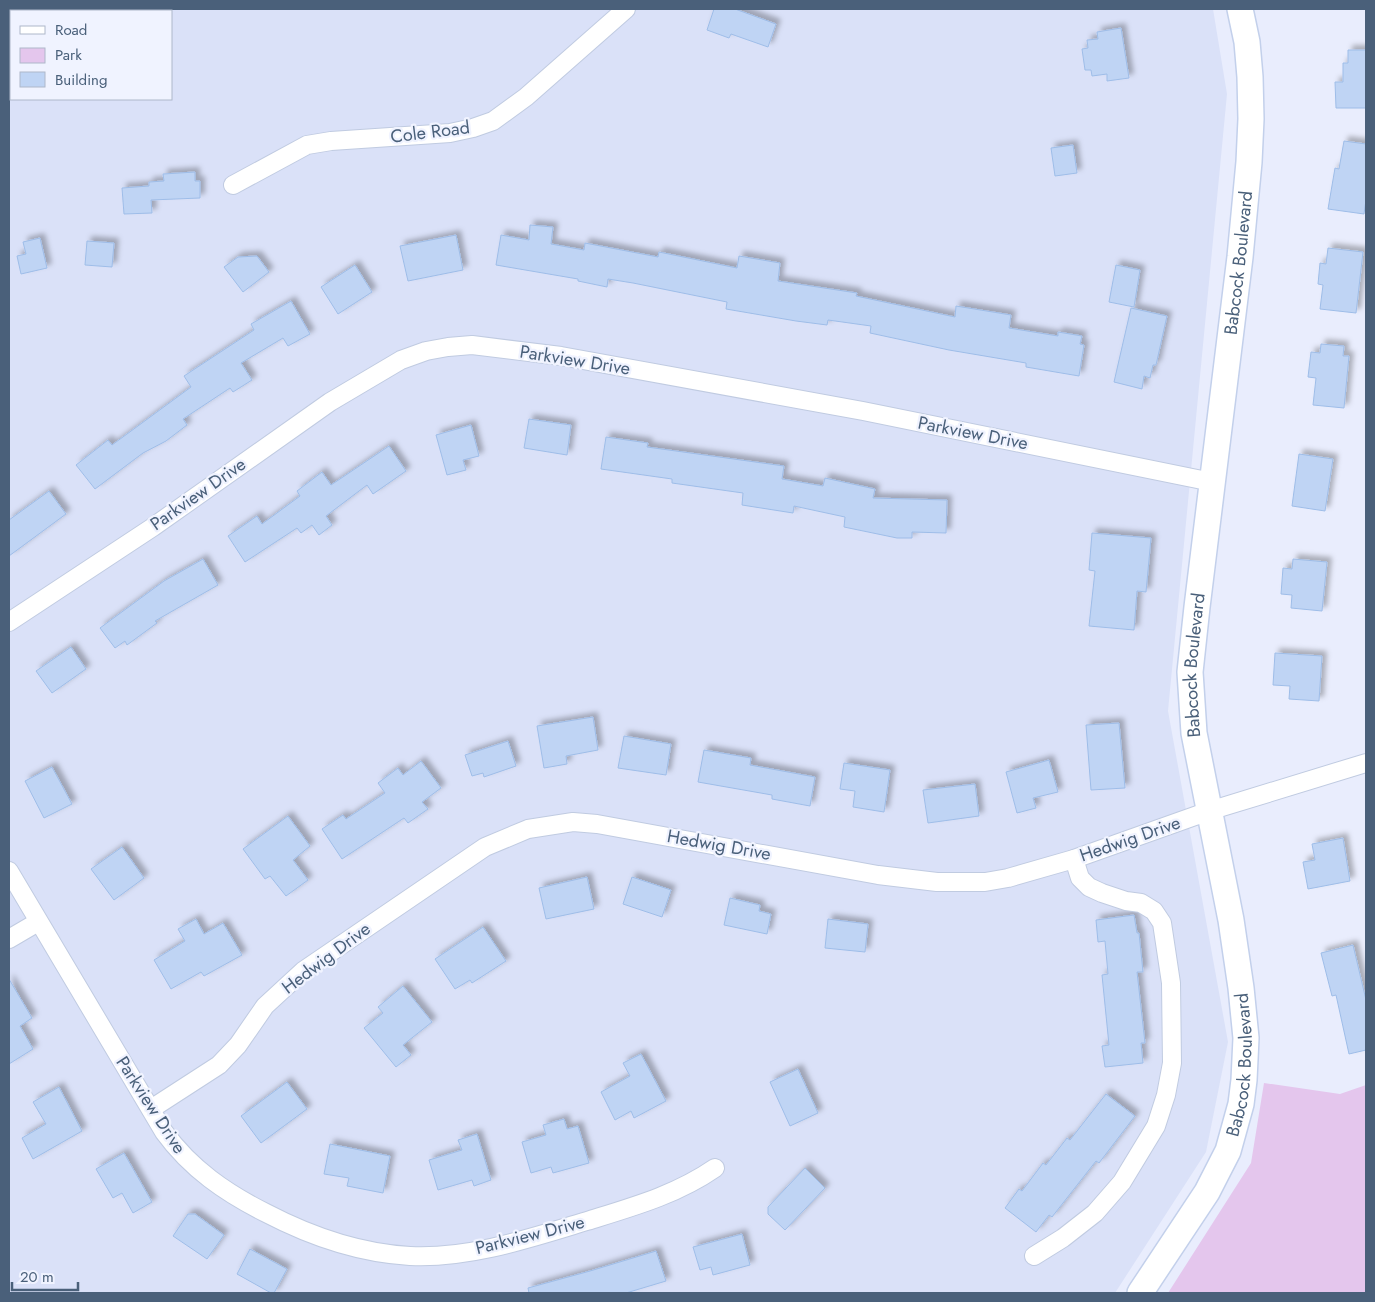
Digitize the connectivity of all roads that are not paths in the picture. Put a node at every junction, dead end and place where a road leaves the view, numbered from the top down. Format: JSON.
{"nodes":[{"id":1,"x":626,"y":9,"type":"edge"},
{"id":2,"x":1240,"y":9,"type":"edge"},
{"id":3,"x":233,"y":185,"type":"dead end"},
{"id":4,"x":1212,"y":482,"type":"junction"},
{"id":5,"x":9,"y":622,"type":"edge"},
{"id":6,"x":1366,"y":763,"type":"edge"},
{"id":7,"x":1209,"y":812,"type":"junction"},
{"id":8,"x":1074,"y":859,"type":"junction"},
{"id":9,"x":9,"y":871,"type":"edge"},
{"id":10,"x":38,"y":922,"type":"junction"},
{"id":11,"x":9,"y":939,"type":"edge"},
{"id":12,"x":151,"y":1109,"type":"junction"},
{"id":13,"x":715,"y":1168,"type":"dead end"},
{"id":14,"x":1034,"y":1256,"type":"dead end"},
{"id":15,"x":1140,"y":1293,"type":"edge"}],
"edges":[{"from":1,"to":3,"type":"street","name":"Cole Road"},
{"from":2,"to":4,"type":"main road","name":"Babcock Boulevard"},
{"from":4,"to":5,"type":"street","name":"Parkview Drive"},
{"from":4,"to":7,"type":"main road","name":"Babcock Boulevard"},
{"from":6,"to":7,"type":"street","name":"Hedwig Drive"},
{"from":7,"to":8,"type":"street","name":"Hedwig Drive"},
{"from":7,"to":15,"type":"main road","name":"Babcock Boulevard"},
{"from":8,"to":12,"type":"street","name":"Hedwig Drive"},
{"from":8,"to":14,"type":"street"},
{"from":9,"to":10,"type":"street","name":"Parkview Drive"},
{"from":10,"to":11,"type":"street"},
{"from":10,"to":12,"type":"street","name":"Parkview Drive"},
{"from":12,"to":13,"type":"street","name":"Parkview Drive"}]}
